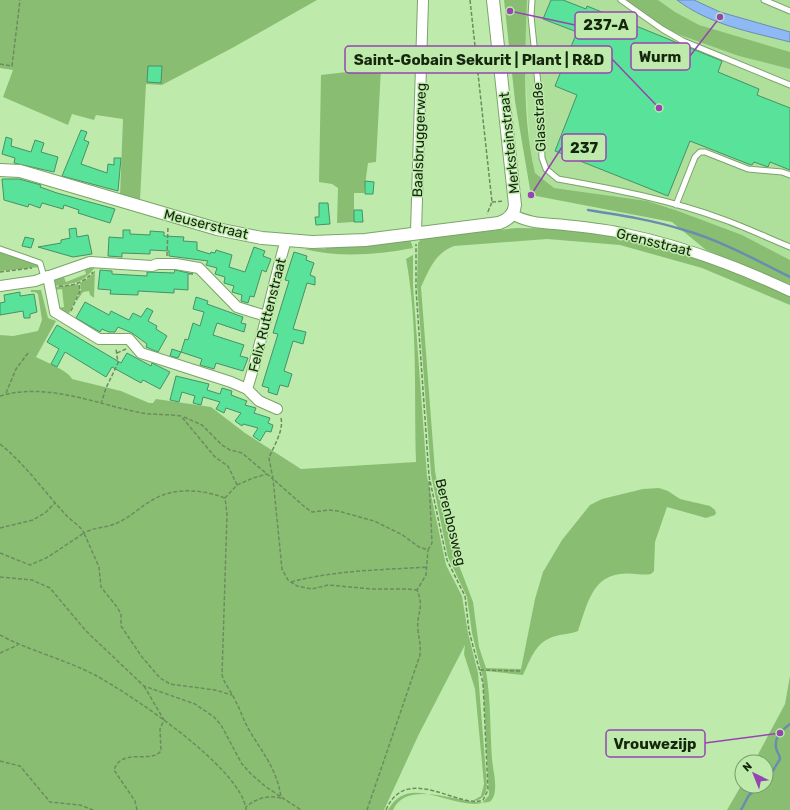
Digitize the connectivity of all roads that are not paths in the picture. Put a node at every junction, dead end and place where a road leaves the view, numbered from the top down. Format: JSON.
{"nodes":[{"id":1,"x":423,"y":0,"type":"edge"},
{"id":2,"x":493,"y":0,"type":"edge"},
{"id":3,"x":532,"y":0,"type":"edge"},
{"id":4,"x":621,"y":0,"type":"edge"},
{"id":5,"x":764,"y":0,"type":"edge"},
{"id":6,"x":790,"y":11,"type":"edge"},
{"id":7,"x":790,"y":85,"type":"edge"},
{"id":8,"x":0,"y":170,"type":"edge"},
{"id":9,"x":790,"y":175,"type":"edge"},
{"id":10,"x":676,"y":205,"type":"junction"},
{"id":11,"x":512,"y":214,"type":"junction"},
{"id":12,"x":416,"y":232,"type":"junction"},
{"id":13,"x":286,"y":240,"type":"junction"},
{"id":14,"x":790,"y":247,"type":"edge"},
{"id":15,"x":0,"y":249,"type":"edge"},
{"id":16,"x":45,"y":274,"type":"junction"},
{"id":17,"x":0,"y":286,"type":"edge"},
{"id":18,"x":790,"y":291,"type":"edge"},
{"id":19,"x":266,"y":316,"type":"junction"},
{"id":20,"x":247,"y":389,"type":"junction"},
{"id":21,"x":277,"y":409,"type":"road end"}],
"edges":[{"from":1,"to":12,"type":"street","name":"Baalsbruggerweg"},
{"from":2,"to":11,"type":"street","name":"Merksteinstraat"},
{"from":3,"to":10,"type":"lane","name":"Glasstraße"},
{"from":4,"to":7,"type":"lane"},
{"from":5,"to":6,"type":"lane"},
{"from":8,"to":13,"type":"street","name":"Meuserstraat"},
{"from":9,"to":10,"type":"lane"},
{"from":10,"to":14,"type":"lane","name":"Glasstraße"},
{"from":11,"to":12,"type":"street"},
{"from":11,"to":18,"type":"street","name":"Grensstraat"},
{"from":12,"to":13,"type":"street","name":"Meuserstraat"},
{"from":13,"to":19,"type":"street","name":"Felix Ruttenstraat"},
{"from":15,"to":16,"type":"lane"},
{"from":16,"to":17,"type":"street"},
{"from":16,"to":19,"type":"street"},
{"from":16,"to":20,"type":"street"},
{"from":19,"to":20,"type":"street","name":"Felix Ruttenstraat"},
{"from":20,"to":21,"type":"street"}]}
